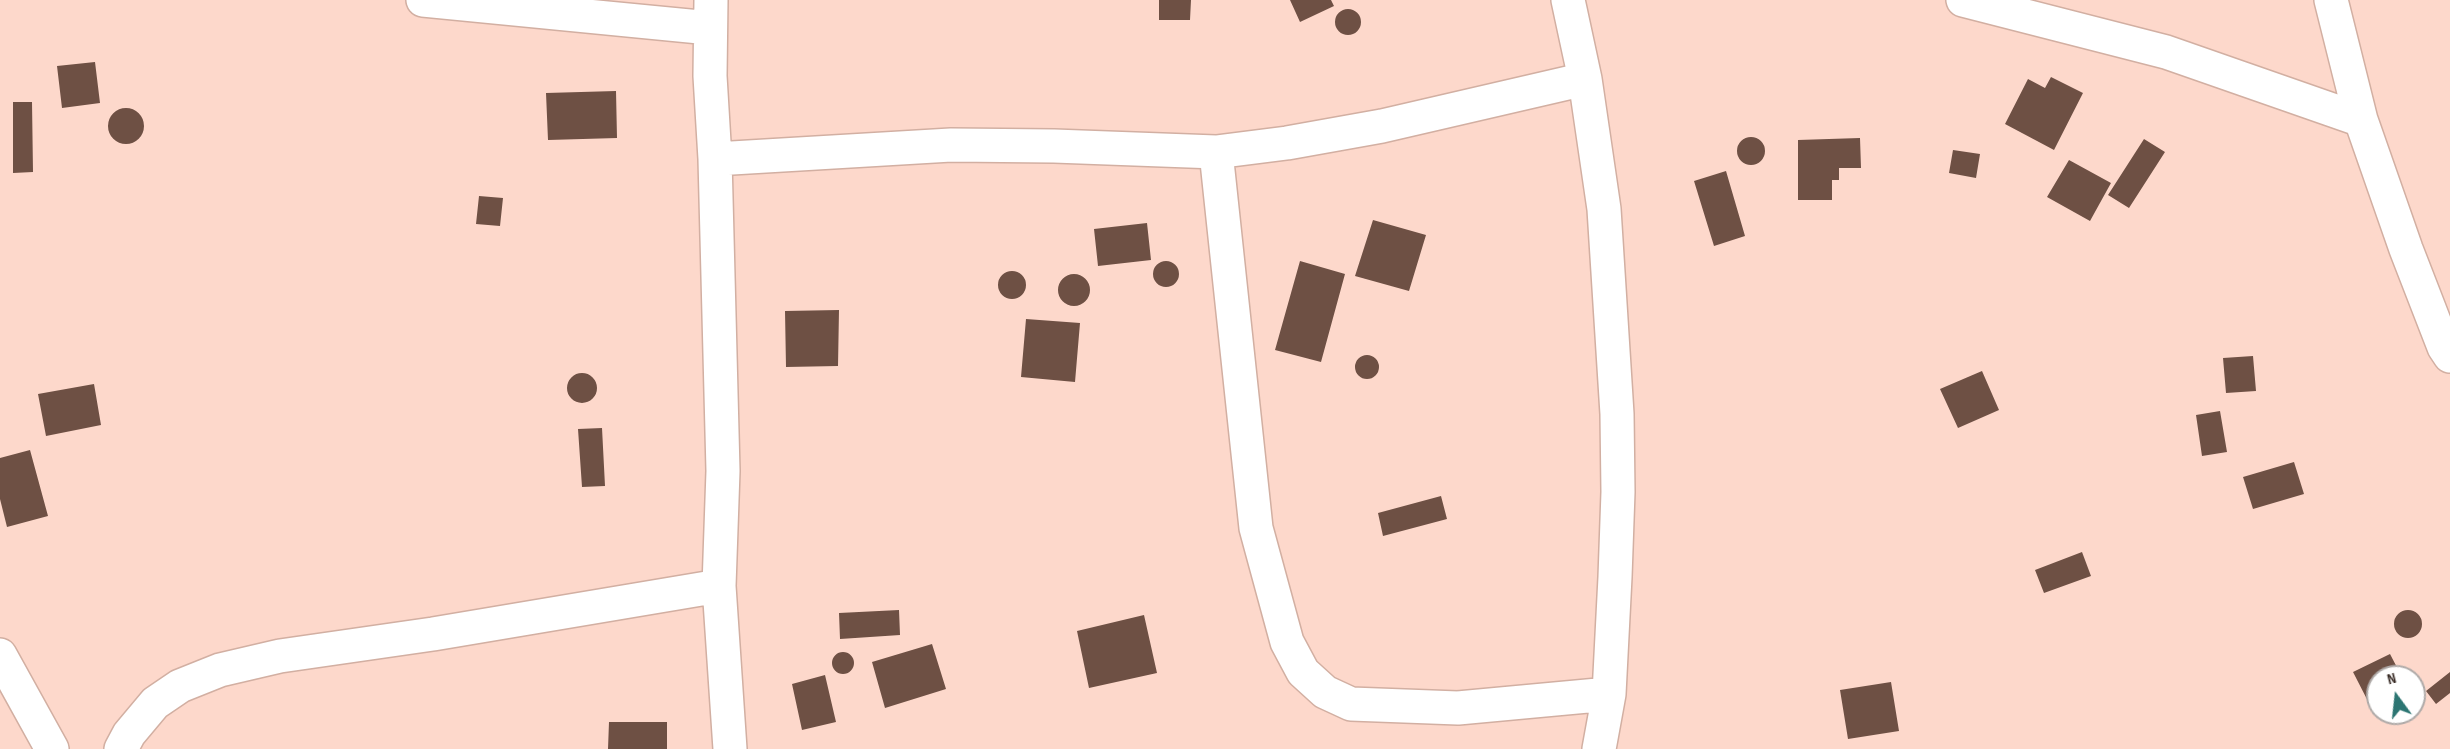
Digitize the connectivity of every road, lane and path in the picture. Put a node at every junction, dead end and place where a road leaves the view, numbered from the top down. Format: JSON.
{"nodes":[{"id":1,"x":423,"y":0,"type":"edge"},
{"id":2,"x":1568,"y":0,"type":"edge"},
{"id":3,"x":1963,"y":0,"type":"edge"},
{"id":4,"x":2331,"y":0,"type":"edge"},
{"id":5,"x":711,"y":14,"type":"edge"},
{"id":6,"x":1585,"y":79,"type":"junction"},
{"id":7,"x":2361,"y":120,"type":"junction"},
{"id":8,"x":1216,"y":152,"type":"junction"},
{"id":9,"x":715,"y":159,"type":"junction"},
{"id":10,"x":2450,"y":356,"type":"edge"},
{"id":11,"x":719,"y":586,"type":"junction"},
{"id":12,"x":0,"y":655,"type":"edge"},
{"id":13,"x":1609,"y":694,"type":"junction"},
{"id":14,"x":52,"y":749,"type":"edge"},
{"id":15,"x":120,"y":749,"type":"edge"},
{"id":16,"x":730,"y":749,"type":"edge"},
{"id":17,"x":1599,"y":749,"type":"edge"}],
"edges":[{"from":1,"to":5,"type":"street"},
{"from":2,"to":6,"type":"street"},
{"from":3,"to":7,"type":"street"},
{"from":4,"to":7,"type":"street"},
{"from":5,"to":9,"type":"street"},
{"from":6,"to":8,"type":"street"},
{"from":6,"to":13,"type":"street"},
{"from":7,"to":10,"type":"street"},
{"from":8,"to":9,"type":"street"},
{"from":8,"to":13,"type":"street"},
{"from":9,"to":11,"type":"street"},
{"from":11,"to":15,"type":"street"},
{"from":11,"to":16,"type":"street"},
{"from":12,"to":14,"type":"street"},
{"from":13,"to":17,"type":"street"}]}
